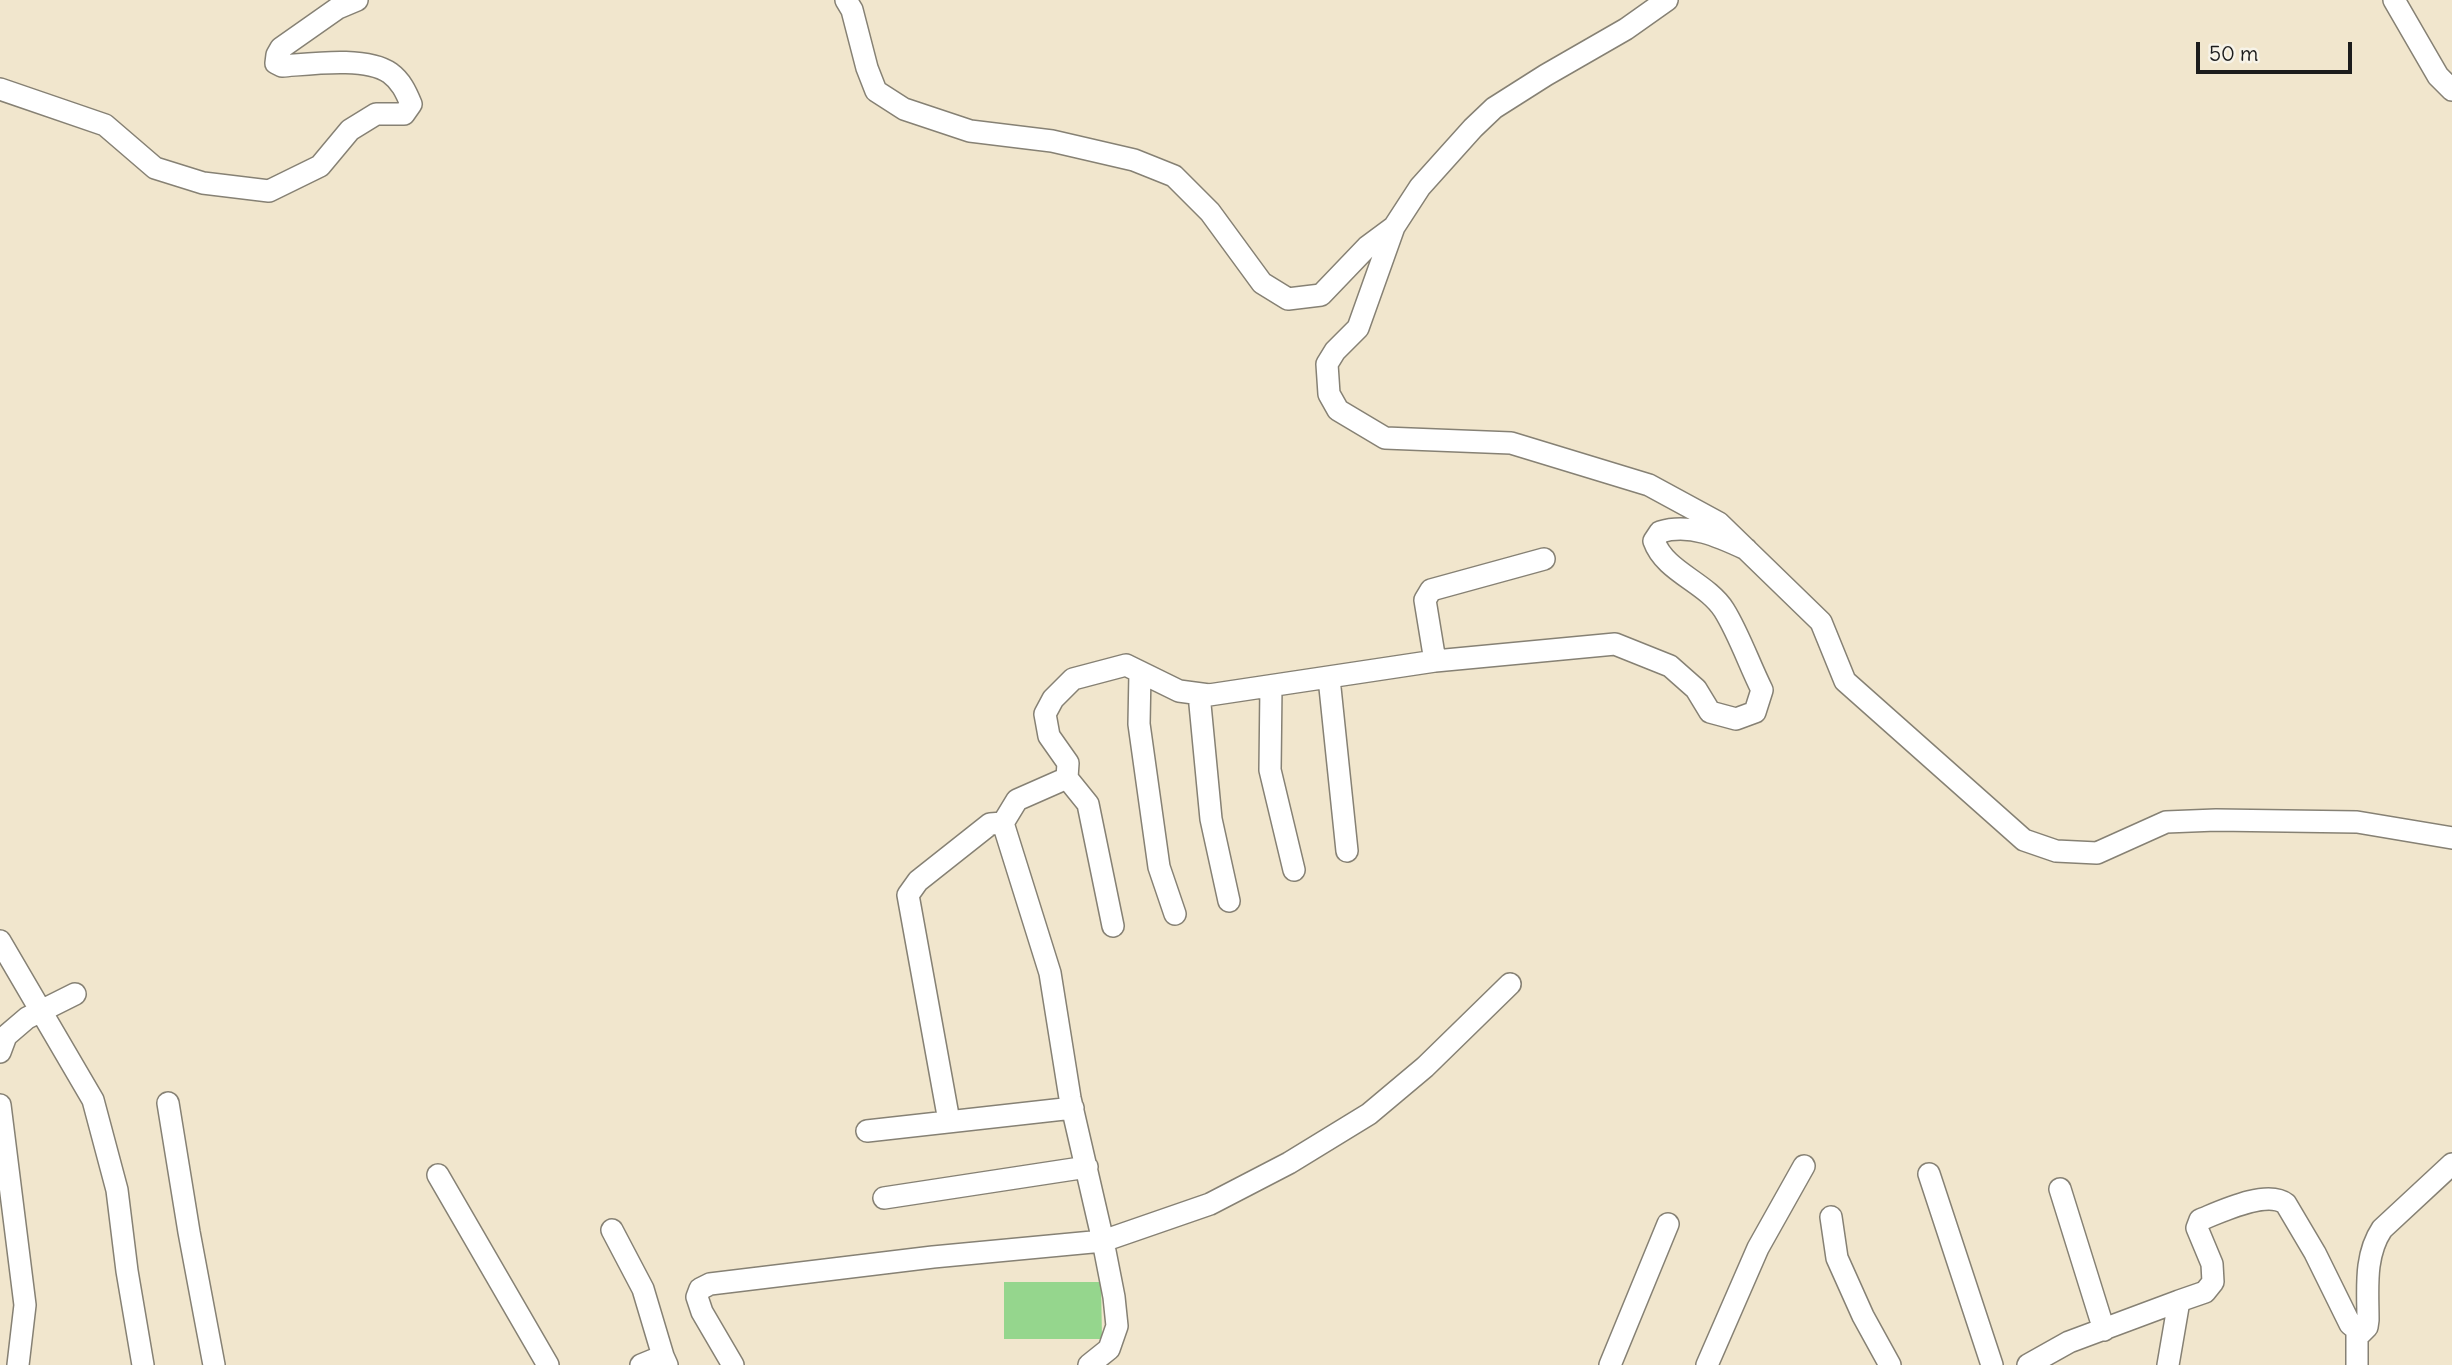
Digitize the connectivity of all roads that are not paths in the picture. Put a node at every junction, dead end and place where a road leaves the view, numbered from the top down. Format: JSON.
{"nodes":[{"id":1,"x":357,"y":0,"type":"edge"},
{"id":2,"x":846,"y":0,"type":"edge"},
{"id":3,"x":1667,"y":0,"type":"edge"},
{"id":4,"x":2394,"y":0,"type":"edge"},
{"id":5,"x":0,"y":89,"type":"edge"},
{"id":6,"x":2452,"y":90,"type":"edge"},
{"id":7,"x":1394,"y":227,"type":"junction"},
{"id":8,"x":1746,"y":549,"type":"junction"},
{"id":9,"x":1544,"y":559,"type":"dead end"},
{"id":10,"x":1435,"y":661,"type":"junction"},
{"id":11,"x":1140,"y":672,"type":"junction"},
{"id":12,"x":1329,"y":678,"type":"junction"},
{"id":13,"x":1271,"y":686,"type":"junction"},
{"id":14,"x":1199,"y":694,"type":"junction"},
{"id":15,"x":1067,"y":778,"type":"junction"},
{"id":16,"x":1003,"y":823,"type":"junction"},
{"id":17,"x":2452,"y":838,"type":"edge"},
{"id":18,"x":1347,"y":851,"type":"dead end"},
{"id":19,"x":1294,"y":870,"type":"dead end"},
{"id":20,"x":1229,"y":901,"type":"dead end"},
{"id":21,"x":1174,"y":914,"type":"dead end"},
{"id":22,"x":1113,"y":926,"type":"dead end"},
{"id":23,"x":0,"y":941,"type":"edge"},
{"id":24,"x":1510,"y":984,"type":"dead end"},
{"id":25,"x":75,"y":994,"type":"dead end"},
{"id":26,"x":42,"y":1012,"type":"junction"},
{"id":27,"x":0,"y":1052,"type":"edge"},
{"id":28,"x":168,"y":1103,"type":"dead end"},
{"id":29,"x":0,"y":1105,"type":"edge"},
{"id":30,"x":1073,"y":1108,"type":"junction"},
{"id":31,"x":949,"y":1121,"type":"junction"},
{"id":32,"x":867,"y":1131,"type":"dead end"},
{"id":33,"x":2452,"y":1164,"type":"edge"},
{"id":34,"x":1804,"y":1166,"type":"dead end"},
{"id":35,"x":1087,"y":1167,"type":"junction"},
{"id":36,"x":1929,"y":1174,"type":"dead end"},
{"id":37,"x":438,"y":1175,"type":"dead end"},
{"id":38,"x":2060,"y":1189,"type":"dead end"},
{"id":39,"x":884,"y":1198,"type":"dead end"},
{"id":40,"x":1831,"y":1217,"type":"dead end"},
{"id":41,"x":1668,"y":1224,"type":"dead end"},
{"id":42,"x":612,"y":1230,"type":"dead end"},
{"id":43,"x":1103,"y":1241,"type":"junction"},
{"id":44,"x":2179,"y":1301,"type":"junction"},
{"id":45,"x":2104,"y":1329,"type":"junction"},
{"id":46,"x":2357,"y":1332,"type":"junction"},
{"id":47,"x":665,"y":1361,"type":"edge"},
{"id":48,"x":18,"y":1365,"type":"edge"},
{"id":49,"x":144,"y":1365,"type":"edge"},
{"id":50,"x":214,"y":1365,"type":"edge"},
{"id":51,"x":548,"y":1365,"type":"edge"},
{"id":52,"x":642,"y":1365,"type":"edge"},
{"id":53,"x":733,"y":1365,"type":"edge"},
{"id":54,"x":1089,"y":1365,"type":"edge"},
{"id":55,"x":1611,"y":1365,"type":"edge"},
{"id":56,"x":1707,"y":1365,"type":"edge"},
{"id":57,"x":1890,"y":1365,"type":"edge"},
{"id":58,"x":1992,"y":1365,"type":"edge"},
{"id":59,"x":2028,"y":1365,"type":"edge"},
{"id":60,"x":2168,"y":1365,"type":"edge"},
{"id":61,"x":2357,"y":1365,"type":"edge"}],
"edges":[{"from":1,"to":5,"type":"street"},
{"from":2,"to":7,"type":"street"},
{"from":3,"to":7,"type":"street"},
{"from":4,"to":6,"type":"street"},
{"from":7,"to":8,"type":"street"},
{"from":8,"to":10,"type":"street"},
{"from":8,"to":17,"type":"street"},
{"from":9,"to":10,"type":"street"},
{"from":10,"to":12,"type":"street"},
{"from":11,"to":14,"type":"street"},
{"from":11,"to":15,"type":"street"},
{"from":11,"to":21,"type":"street"},
{"from":12,"to":13,"type":"street"},
{"from":12,"to":18,"type":"street"},
{"from":13,"to":14,"type":"street"},
{"from":13,"to":19,"type":"street"},
{"from":14,"to":20,"type":"street"},
{"from":15,"to":16,"type":"street"},
{"from":15,"to":22,"type":"street"},
{"from":16,"to":30,"type":"street"},
{"from":16,"to":31,"type":"street"},
{"from":23,"to":26,"type":"street"},
{"from":24,"to":43,"type":"street"},
{"from":25,"to":26,"type":"street"},
{"from":26,"to":27,"type":"street"},
{"from":26,"to":49,"type":"street"},
{"from":28,"to":50,"type":"street"},
{"from":29,"to":48,"type":"street"},
{"from":30,"to":31,"type":"street"},
{"from":30,"to":35,"type":"street"},
{"from":31,"to":32,"type":"street"},
{"from":33,"to":46,"type":"street"},
{"from":34,"to":56,"type":"street"},
{"from":35,"to":39,"type":"street"},
{"from":35,"to":43,"type":"street"},
{"from":36,"to":58,"type":"street"},
{"from":37,"to":51,"type":"street"},
{"from":38,"to":45,"type":"street"},
{"from":40,"to":57,"type":"street"},
{"from":41,"to":55,"type":"street"},
{"from":42,"to":47,"type":"street"},
{"from":43,"to":53,"type":"street"},
{"from":43,"to":54,"type":"street"},
{"from":44,"to":45,"type":"street"},
{"from":44,"to":46,"type":"street"},
{"from":44,"to":60,"type":"street"},
{"from":45,"to":59,"type":"street"},
{"from":46,"to":61,"type":"street"},
{"from":47,"to":52,"type":"street"}]}
